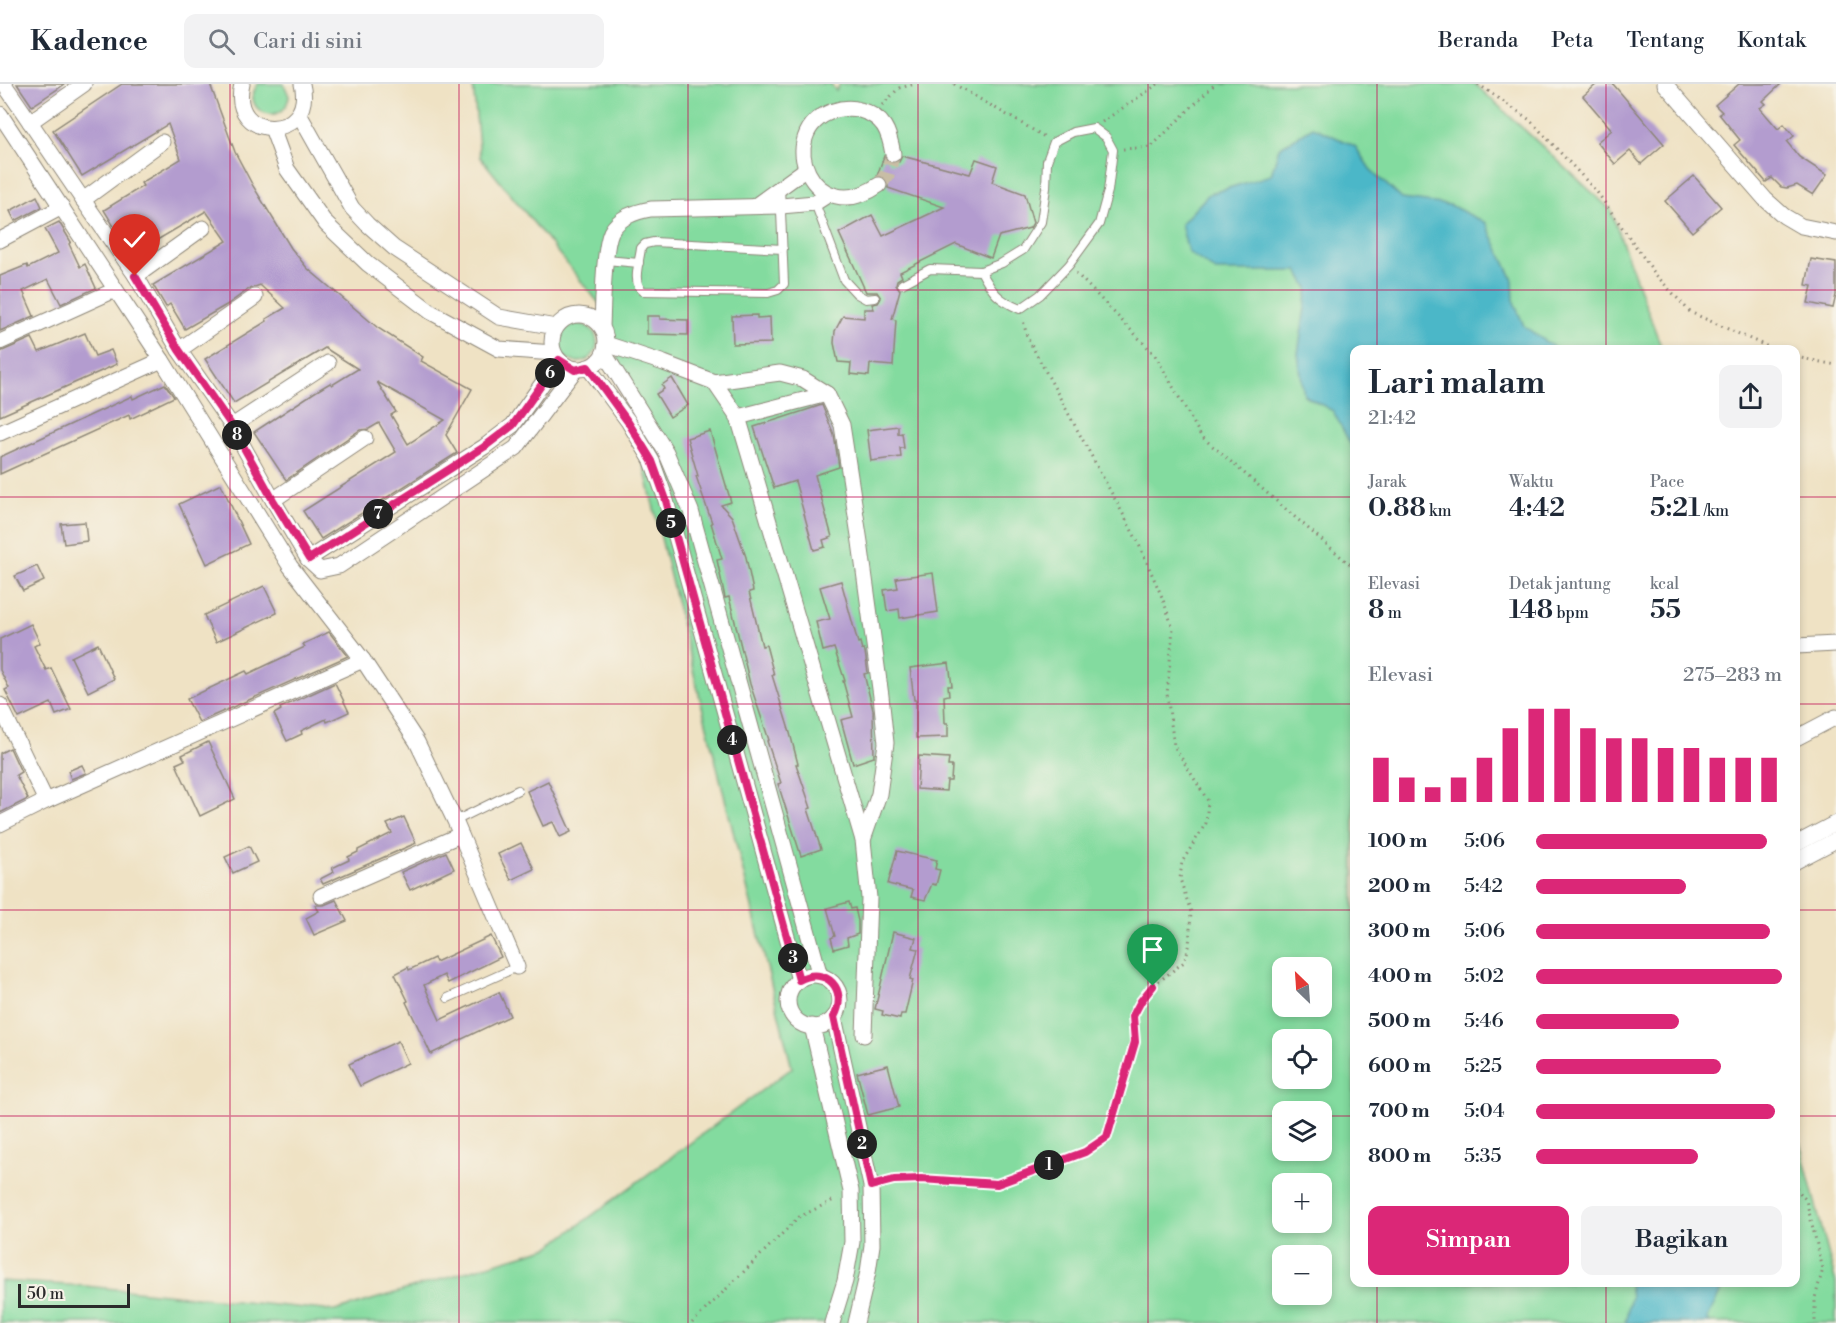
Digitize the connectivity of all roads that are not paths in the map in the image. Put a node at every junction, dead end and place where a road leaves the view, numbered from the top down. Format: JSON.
{"nodes":[{"id":1,"x":4,"y":84,"type":"edge"},
{"id":2,"x":84,"y":84,"type":"edge"},
{"id":3,"x":242,"y":84,"type":"edge"},
{"id":4,"x":302,"y":84,"type":"edge"},
{"id":5,"x":1665,"y":84,"type":"edge"},
{"id":6,"x":0,"y":114,"type":"edge"},
{"id":7,"x":299,"y":114,"type":"junction"},
{"id":8,"x":30,"y":122,"type":"junction"},
{"id":9,"x":272,"y":128,"type":"junction"},
{"id":10,"x":162,"y":142,"type":"dead end"},
{"id":11,"x":894,"y":154,"type":"tunnel mouth"},
{"id":12,"x":806,"y":169,"type":"junction"},
{"id":13,"x":879,"y":185,"type":"tunnel mouth"},
{"id":14,"x":780,"y":187,"type":"junction"},
{"id":15,"x":829,"y":194,"type":"junction"},
{"id":16,"x":83,"y":200,"type":"junction"},
{"id":17,"x":815,"y":204,"type":"junction"},
{"id":18,"x":755,"y":206,"type":"junction"},
{"id":19,"x":781,"y":206,"type":"junction"},
{"id":20,"x":62,"y":207,"type":"junction"},
{"id":21,"x":203,"y":228,"type":"dead end"},
{"id":22,"x":1836,"y":233,"type":"edge"},
{"id":23,"x":0,"y":240,"type":"edge"},
{"id":24,"x":783,"y":249,"type":"junction"},
{"id":25,"x":606,"y":260,"type":"junction"},
{"id":26,"x":639,"y":263,"type":"junction"},
{"id":27,"x":981,"y":271,"type":"junction"},
{"id":28,"x":135,"y":276,"type":"junction"},
{"id":29,"x":902,"y":284,"type":"dead end"},
{"id":30,"x":116,"y":290,"type":"junction"},
{"id":31,"x":255,"y":297,"type":"dead end"},
{"id":32,"x":874,"y":298,"type":"dead end"},
{"id":33,"x":556,"y":327,"type":"junction"},
{"id":34,"x":602,"y":327,"type":"junction"},
{"id":35,"x":0,"y":342,"type":"edge"},
{"id":36,"x":605,"y":348,"type":"junction"},
{"id":37,"x":179,"y":350,"type":"junction"},
{"id":38,"x":556,"y":357,"type":"junction"},
{"id":39,"x":162,"y":360,"type":"junction"},
{"id":40,"x":328,"y":363,"type":"dead end"},
{"id":41,"x":582,"y":368,"type":"junction"},
{"id":42,"x":714,"y":382,"type":"junction"},
{"id":43,"x":827,"y":394,"type":"junction"},
{"id":44,"x":738,"y":417,"type":"junction"},
{"id":45,"x":232,"y":426,"type":"junction"},
{"id":46,"x":0,"y":433,"type":"edge"},
{"id":47,"x":365,"y":438,"type":"dead end"},
{"id":48,"x":273,"y":500,"type":"junction"},
{"id":49,"x":309,"y":559,"type":"junction"},
{"id":50,"x":1836,"y":644,"type":"edge"},
{"id":51,"x":1800,"y":646,"type":"edge"},
{"id":52,"x":363,"y":660,"type":"junction"},
{"id":53,"x":0,"y":705,"type":"edge"},
{"id":54,"x":1836,"y":717,"type":"edge"},
{"id":55,"x":1800,"y":736,"type":"edge"},
{"id":56,"x":518,"y":790,"type":"dead end"},
{"id":57,"x":46,"y":801,"type":"junction"},
{"id":58,"x":1836,"y":823,"type":"edge"},
{"id":59,"x":0,"y":824,"type":"edge"},
{"id":60,"x":458,"y":828,"type":"junction"},
{"id":61,"x":863,"y":840,"type":"junction"},
{"id":62,"x":1836,"y":840,"type":"edge"},
{"id":63,"x":1800,"y":842,"type":"edge"},
{"id":64,"x":1800,"y":859,"type":"edge"},
{"id":65,"x":321,"y":896,"type":"dead end"},
{"id":66,"x":517,"y":968,"type":"joint"},
{"id":67,"x":820,"y":976,"type":"junction"},
{"id":68,"x":799,"y":980,"type":"junction"},
{"id":69,"x":448,"y":998,"type":"dead end"},
{"id":70,"x":834,"y":1017,"type":"junction"},
{"id":71,"x":812,"y":1026,"type":"junction"},
{"id":72,"x":864,"y":1035,"type":"dead end"},
{"id":73,"x":871,"y":1186,"type":"junction"},
{"id":74,"x":851,"y":1191,"type":"junction"},
{"id":75,"x":832,"y":1323,"type":"edge"},
{"id":76,"x":856,"y":1323,"type":"edge"}],
"edges":[{"from":1,"to":8,"type":"street"},
{"from":2,"to":8,"type":"street"},
{"from":3,"to":9,"type":"street"},
{"from":4,"to":7,"type":"street"},
{"from":5,"to":22,"type":"street"},
{"from":6,"to":20,"type":"street"},
{"from":7,"to":9,"type":"street"},
{"from":7,"to":33,"type":"street"},
{"from":8,"to":16,"type":"street"},
{"from":9,"to":38,"type":"street"},
{"from":10,"to":16,"type":"street"},
{"from":11,"to":12,"type":"street"},
{"from":12,"to":14,"type":"street"},
{"from":12,"to":15,"type":"street"},
{"from":13,"to":15,"type":"street"},
{"from":14,"to":18,"type":"street"},
{"from":14,"to":19,"type":"lane"},
{"from":15,"to":17,"type":"street"},
{"from":16,"to":28,"type":"street"},
{"from":17,"to":19,"type":"street"},
{"from":17,"to":32,"type":"lane"},
{"from":18,"to":19,"type":"street"},
{"from":18,"to":25,"type":"street"},
{"from":19,"to":24,"type":"lane"},
{"from":20,"to":23,"type":"street"},
{"from":20,"to":30,"type":"street"},
{"from":21,"to":28,"type":"street"},
{"from":24,"to":26,"type":"lane"},
{"from":24,"to":26,"type":"lane"},
{"from":25,"to":26,"type":"lane"},
{"from":25,"to":34,"type":"street"},
{"from":27,"to":27,"type":"lane"},
{"from":27,"to":29,"type":"lane"},
{"from":28,"to":37,"type":"street"},
{"from":30,"to":35,"type":"street"},
{"from":30,"to":39,"type":"street"},
{"from":31,"to":37,"type":"street"},
{"from":33,"to":34,"type":"street"},
{"from":33,"to":38,"type":"street"},
{"from":34,"to":36,"type":"street"},
{"from":36,"to":41,"type":"street"},
{"from":36,"to":42,"type":"street"},
{"from":36,"to":67,"type":"street"},
{"from":37,"to":45,"type":"street"},
{"from":38,"to":41,"type":"street"},
{"from":38,"to":49,"type":"street"},
{"from":39,"to":46,"type":"street"},
{"from":39,"to":52,"type":"street"},
{"from":40,"to":45,"type":"street"},
{"from":41,"to":49,"type":"street"},
{"from":41,"to":68,"type":"street"},
{"from":42,"to":43,"type":"street"},
{"from":42,"to":44,"type":"street"},
{"from":43,"to":44,"type":"street"},
{"from":43,"to":61,"type":"street"},
{"from":44,"to":61,"type":"street"},
{"from":45,"to":48,"type":"street"},
{"from":47,"to":48,"type":"street"},
{"from":48,"to":49,"type":"street"},
{"from":50,"to":51,"type":"street"},
{"from":52,"to":57,"type":"street"},
{"from":52,"to":60,"type":"street"},
{"from":53,"to":57,"type":"street"},
{"from":54,"to":55,"type":"street"},
{"from":56,"to":60,"type":"lane"},
{"from":57,"to":59,"type":"street"},
{"from":58,"to":63,"type":"street"},
{"from":60,"to":65,"type":"street"},
{"from":60,"to":66,"type":"street"},
{"from":61,"to":72,"type":"street"},
{"from":62,"to":64,"type":"street"},
{"from":66,"to":69,"type":"lane"},
{"from":67,"to":68,"type":"street"},
{"from":67,"to":70,"type":"street"},
{"from":68,"to":71,"type":"street"},
{"from":70,"to":71,"type":"street"},
{"from":70,"to":73,"type":"street"},
{"from":71,"to":74,"type":"street"},
{"from":73,"to":74,"type":"street"},
{"from":73,"to":76,"type":"street"},
{"from":74,"to":75,"type":"street"}]}
